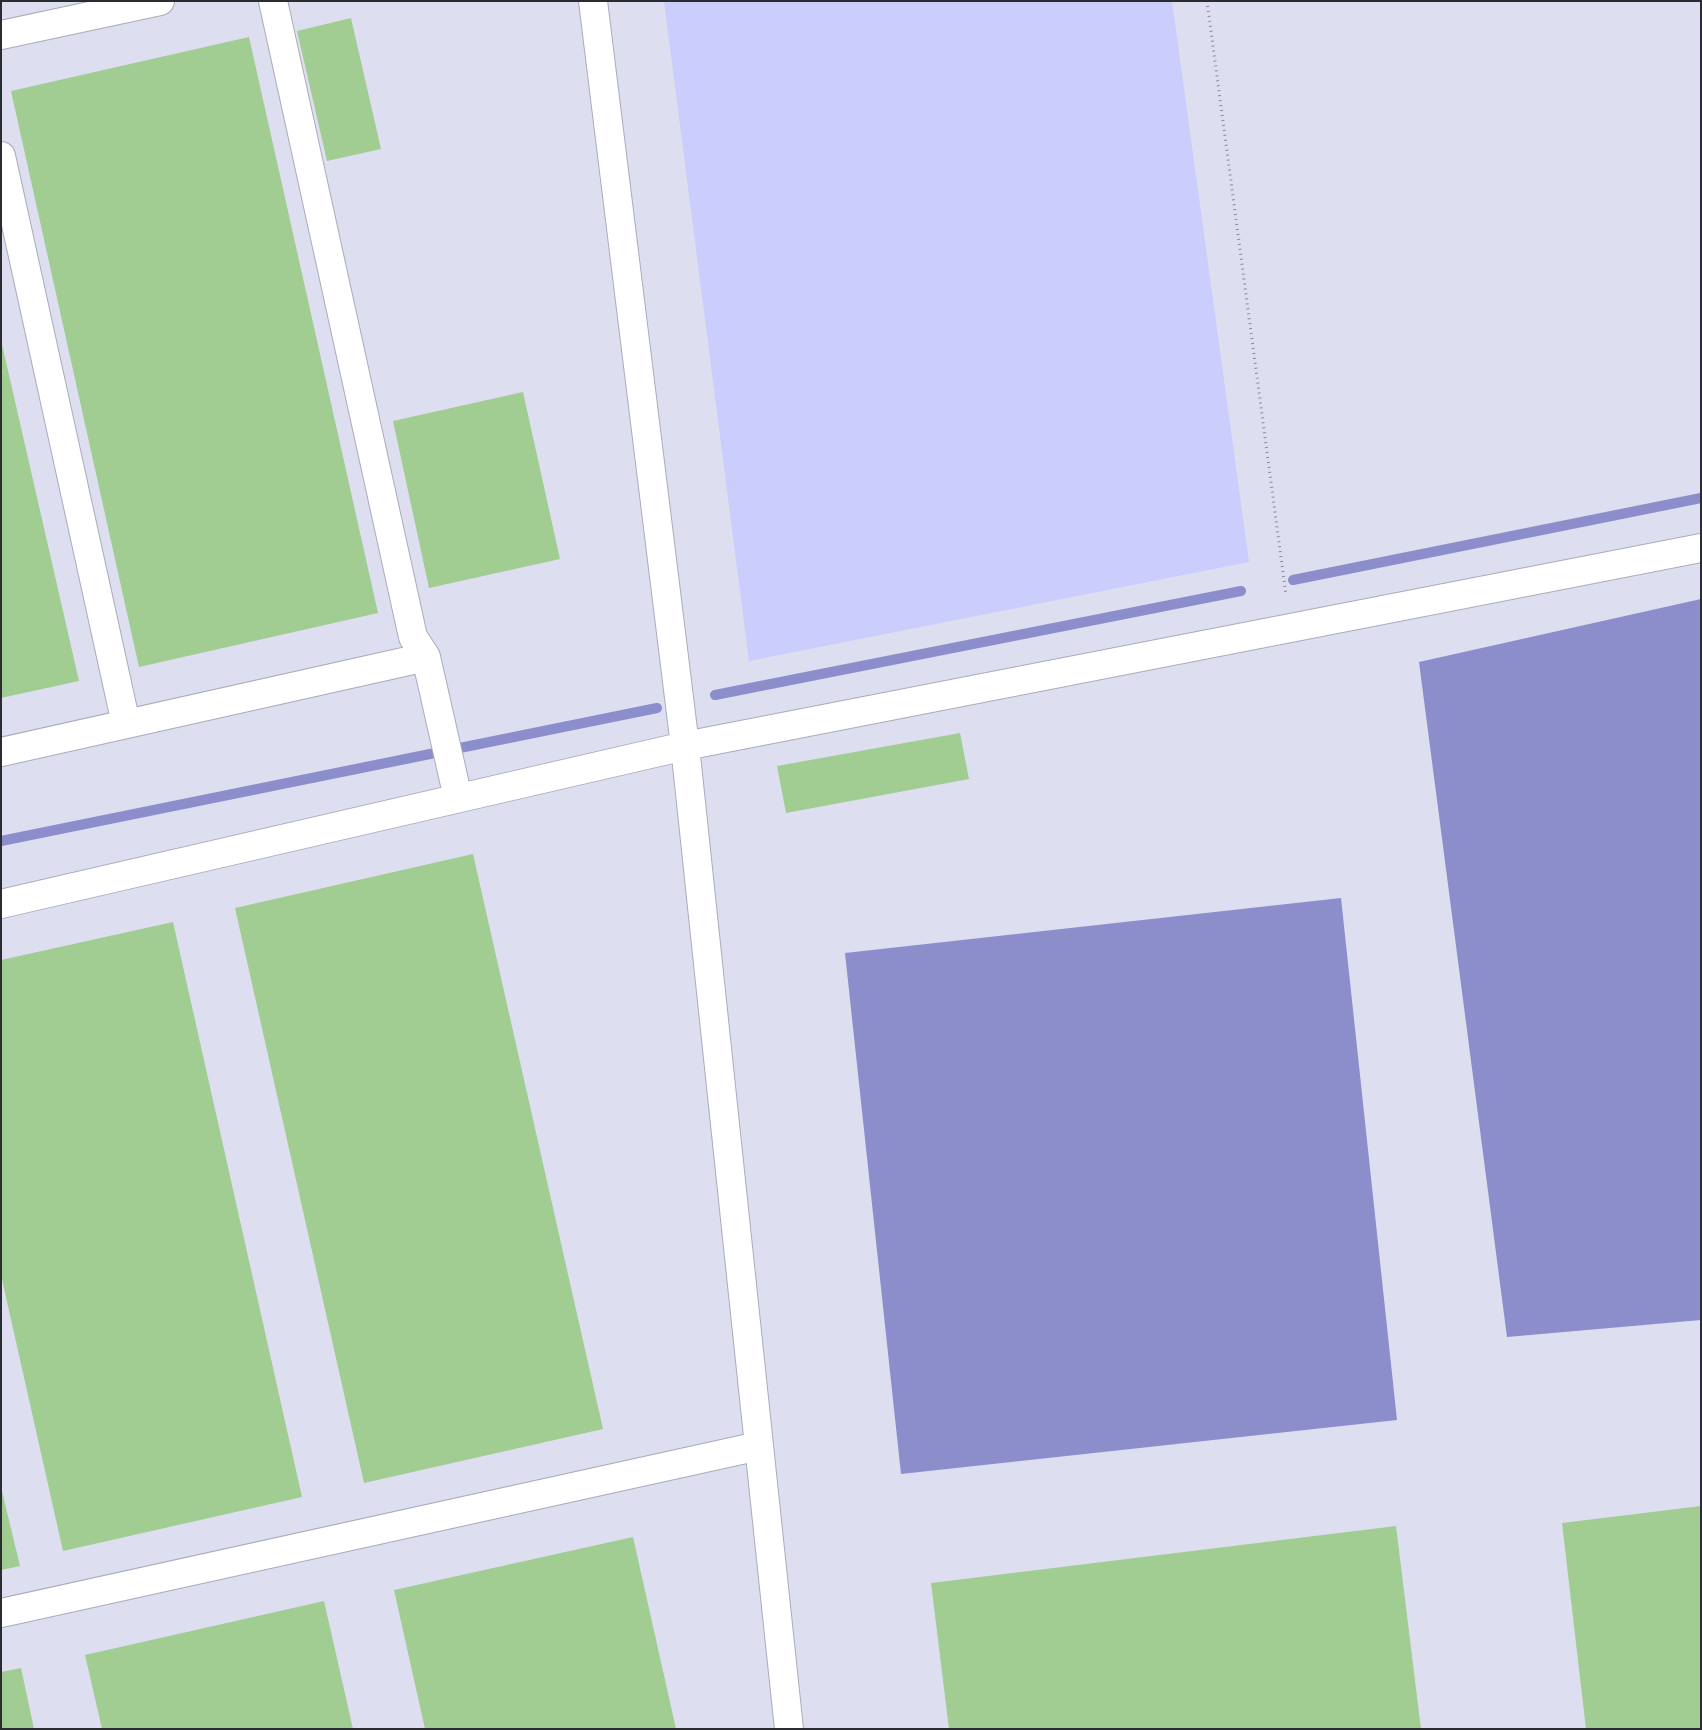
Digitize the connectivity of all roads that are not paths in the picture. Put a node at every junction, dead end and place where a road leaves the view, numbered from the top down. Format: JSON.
{"nodes":[{"id":1,"x":160,"y":1,"type":"edge"},
{"id":2,"x":273,"y":1,"type":"edge"},
{"id":3,"x":592,"y":1,"type":"edge"},
{"id":4,"x":1,"y":35,"type":"edge"},
{"id":5,"x":1,"y":156,"type":"edge"},
{"id":6,"x":1701,"y":548,"type":"edge"},
{"id":7,"x":426,"y":657,"type":"junction"},
{"id":8,"x":126,"y":724,"type":"junction"},
{"id":9,"x":685,"y":746,"type":"junction"},
{"id":10,"x":1,"y":752,"type":"edge"},
{"id":11,"x":458,"y":798,"type":"junction"},
{"id":12,"x":1,"y":904,"type":"edge"},
{"id":13,"x":759,"y":1446,"type":"junction"},
{"id":14,"x":1,"y":1613,"type":"edge"},
{"id":15,"x":789,"y":1729,"type":"edge"}],
"edges":[{"from":1,"to":4,"type":"lane"},
{"from":2,"to":7,"type":"lane"},
{"from":3,"to":9,"type":"lane"},
{"from":5,"to":8,"type":"lane"},
{"from":6,"to":9,"type":"lane"},
{"from":7,"to":8,"type":"lane"},
{"from":7,"to":11,"type":"lane"},
{"from":8,"to":10,"type":"lane"},
{"from":9,"to":11,"type":"lane"},
{"from":9,"to":13,"type":"lane"},
{"from":11,"to":12,"type":"lane"},
{"from":13,"to":14,"type":"lane"},
{"from":13,"to":15,"type":"lane"}]}
